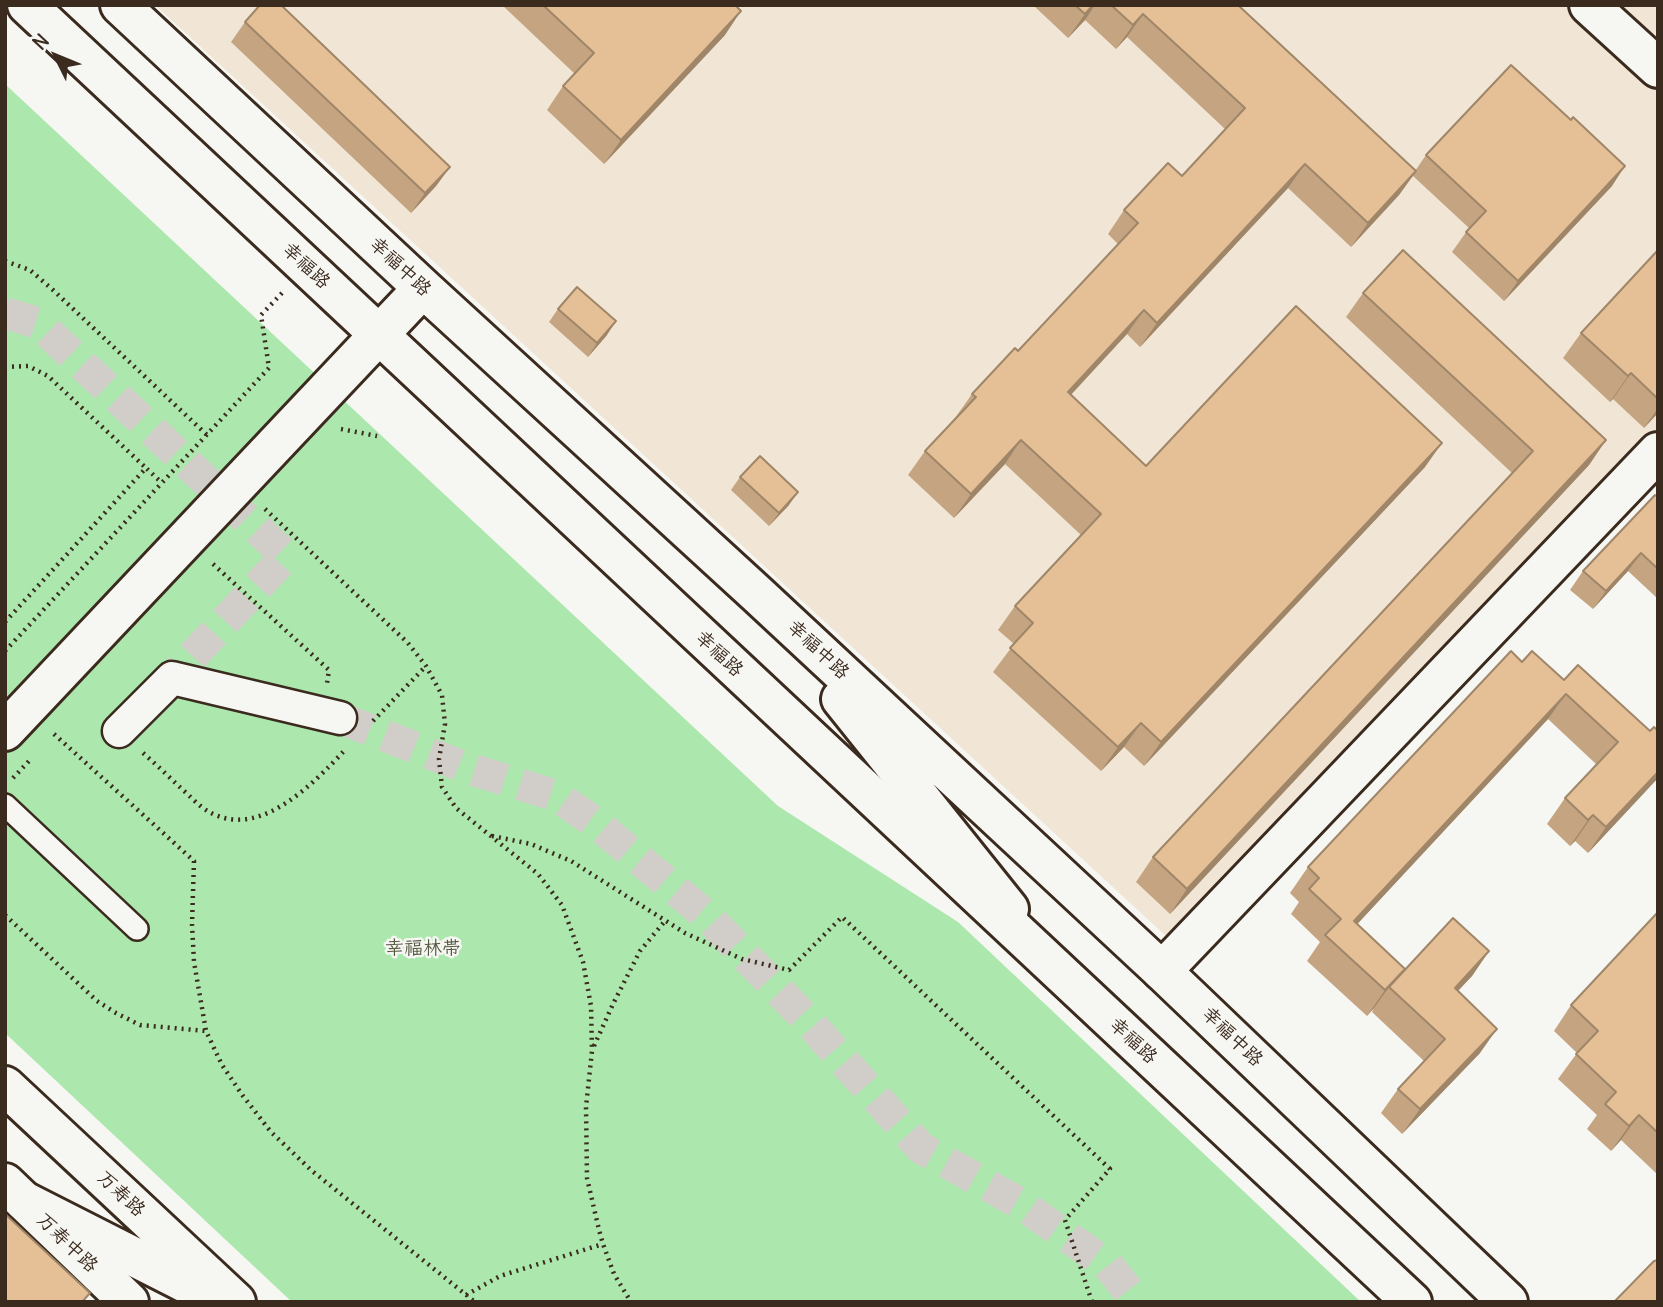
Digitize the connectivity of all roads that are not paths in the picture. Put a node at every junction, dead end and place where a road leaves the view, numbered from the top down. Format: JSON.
{"nodes":[{"id":1,"x":27,"y":5,"type":"edge"},
{"id":2,"x":120,"y":5,"type":"edge"},
{"id":3,"x":1589,"y":5,"type":"edge"},
{"id":4,"x":1658,"y":68,"type":"edge"},
{"id":5,"x":423,"y":288,"type":"junction"},
{"id":6,"x":379,"y":335,"type":"junction"},
{"id":7,"x":1654,"y":463,"type":"edge"},
{"id":8,"x":757,"y":594,"type":"junction"},
{"id":9,"x":352,"y":724,"type":"tunnel mouth"},
{"id":10,"x":5,"y":732,"type":"edge"},
{"id":11,"x":119,"y":732,"type":"road end"},
{"id":12,"x":5,"y":805,"type":"edge"},
{"id":13,"x":137,"y":929,"type":"dead end"},
{"id":14,"x":1162,"y":971,"type":"junction"},
{"id":15,"x":1061,"y":973,"type":"junction"},
{"id":16,"x":5,"y":1086,"type":"edge"},
{"id":17,"x":15,"y":1192,"type":"edge"},
{"id":18,"x":129,"y":1302,"type":"edge"},
{"id":19,"x":223,"y":1302,"type":"edge"},
{"id":20,"x":236,"y":1302,"type":"edge"},
{"id":21,"x":1412,"y":1302,"type":"edge"},
{"id":22,"x":1508,"y":1302,"type":"edge"}],
"edges":[{"from":1,"to":6,"type":"main road","name":"幸福路"},
{"from":2,"to":5,"type":"main road","name":"幸福中路"},
{"from":3,"to":4,"type":"main road"},
{"from":5,"to":6,"type":"main road"},
{"from":5,"to":8,"type":"main road","name":"幸福中路"},
{"from":6,"to":10,"type":"main road"},
{"from":6,"to":15,"type":"main road","name":"幸福路"},
{"from":7,"to":14,"type":"main road"},
{"from":8,"to":14,"type":"main road","name":"幸福中路"},
{"from":8,"to":15,"type":"main road"},
{"from":9,"to":11,"type":"street"},
{"from":12,"to":13,"type":"lane"},
{"from":14,"to":22,"type":"main road","name":"幸福中路"},
{"from":15,"to":21,"type":"main road","name":"幸福路"},
{"from":16,"to":20,"type":"main road","name":"万寿路"},
{"from":17,"to":18,"type":"main road","name":"万寿中路"},
{"from":17,"to":19,"type":"main road"}]}
